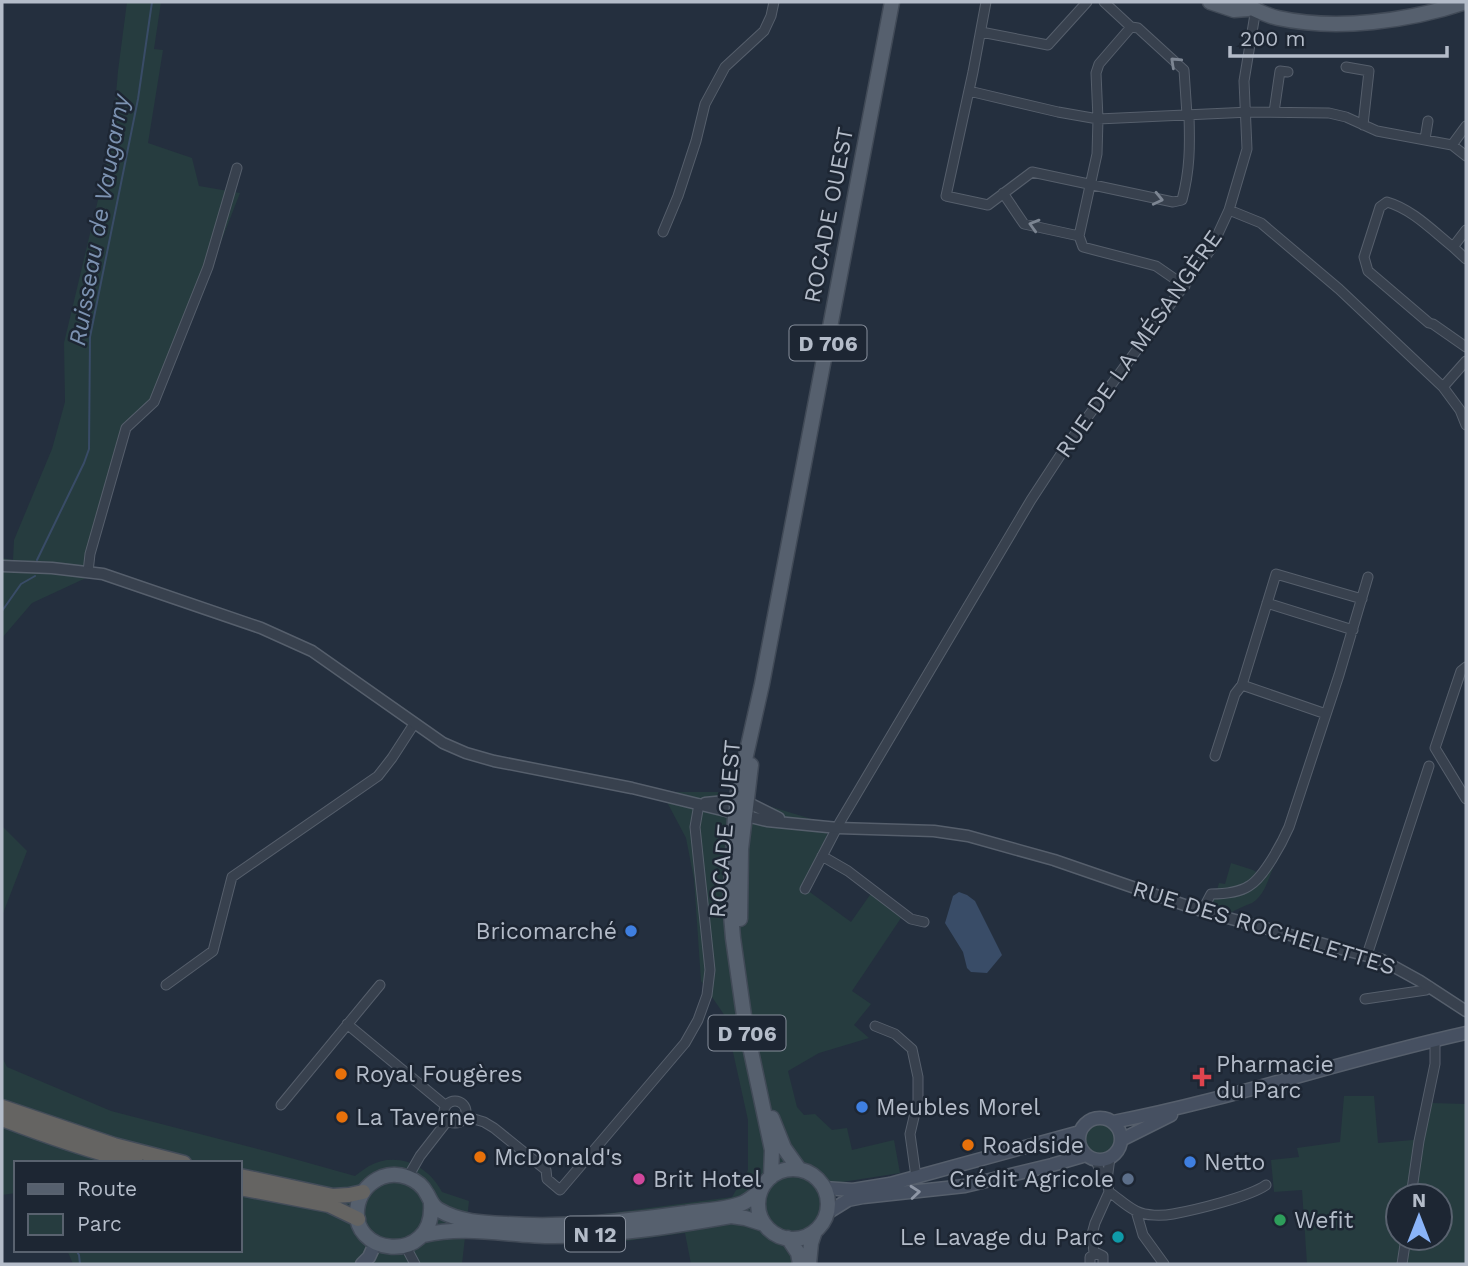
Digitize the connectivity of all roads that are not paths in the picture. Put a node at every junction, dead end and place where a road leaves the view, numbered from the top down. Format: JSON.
{"nodes":[{"id":1,"x":774,"y":2,"type":"edge"},
{"id":2,"x":892,"y":2,"type":"edge"},
{"id":3,"x":986,"y":2,"type":"edge"},
{"id":4,"x":1087,"y":2,"type":"edge"},
{"id":5,"x":1104,"y":2,"type":"edge"},
{"id":6,"x":1210,"y":2,"type":"edge"},
{"id":7,"x":1238,"y":2,"type":"edge"},
{"id":8,"x":1440,"y":2,"type":"edge"},
{"id":9,"x":1466,"y":2,"type":"edge"},
{"id":10,"x":1256,"y":5,"type":"edge"},
{"id":11,"x":1131,"y":27,"type":"junction"},
{"id":12,"x":981,"y":32,"type":"junction"},
{"id":13,"x":1346,"y":68,"type":"dead end"},
{"id":14,"x":1288,"y":72,"type":"dead end"},
{"id":15,"x":969,"y":91,"type":"junction"},
{"id":16,"x":1246,"y":112,"type":"junction"},
{"id":17,"x":1275,"y":112,"type":"junction"},
{"id":18,"x":1188,"y":115,"type":"junction"},
{"id":19,"x":1098,"y":119,"type":"junction"},
{"id":20,"x":1428,"y":121,"type":"dead end"},
{"id":21,"x":1363,"y":125,"type":"junction"},
{"id":22,"x":1466,"y":126,"type":"edge"},
{"id":23,"x":1424,"y":139,"type":"junction"},
{"id":24,"x":1452,"y":145,"type":"junction"},
{"id":25,"x":1466,"y":156,"type":"edge"},
{"id":26,"x":237,"y":168,"type":"dead end"},
{"id":27,"x":1092,"y":183,"type":"junction"},
{"id":28,"x":1003,"y":193,"type":"junction"},
{"id":29,"x":1229,"y":210,"type":"junction"},
{"id":30,"x":1466,"y":230,"type":"edge"},
{"id":31,"x":663,"y":232,"type":"dead end"},
{"id":32,"x":1079,"y":236,"type":"junction"},
{"id":33,"x":1453,"y":247,"type":"junction"},
{"id":34,"x":1466,"y":259,"type":"edge"},
{"id":35,"x":1185,"y":286,"type":"junction"},
{"id":36,"x":1466,"y":347,"type":"edge"},
{"id":37,"x":1466,"y":361,"type":"edge"},
{"id":38,"x":1443,"y":387,"type":"junction"},
{"id":39,"x":1466,"y":425,"type":"edge"},
{"id":40,"x":2,"y":566,"type":"edge"},
{"id":41,"x":88,"y":572,"type":"junction"},
{"id":42,"x":1368,"y":576,"type":"dead end"},
{"id":43,"x":1362,"y":599,"type":"junction"},
{"id":44,"x":1267,"y":603,"type":"junction"},
{"id":45,"x":1353,"y":630,"type":"junction"},
{"id":46,"x":1466,"y":667,"type":"edge"},
{"id":47,"x":1242,"y":685,"type":"junction"},
{"id":48,"x":1326,"y":714,"type":"junction"},
{"id":49,"x":414,"y":724,"type":"junction"},
{"id":50,"x":1215,"y":756,"type":"dead end"},
{"id":51,"x":1429,"y":766,"type":"dead end"},
{"id":52,"x":1466,"y":799,"type":"edge"},
{"id":53,"x":699,"y":804,"type":"junction"},
{"id":54,"x":737,"y":808,"type":"junction"},
{"id":55,"x":838,"y":828,"type":"junction"},
{"id":56,"x":822,"y":856,"type":"junction"},
{"id":57,"x":805,"y":889,"type":"dead end"},
{"id":58,"x":1202,"y":911,"type":"junction"},
{"id":59,"x":924,"y":922,"type":"dead end"},
{"id":60,"x":1367,"y":955,"type":"junction"},
{"id":61,"x":166,"y":985,"type":"dead end"},
{"id":62,"x":380,"y":985,"type":"dead end"},
{"id":63,"x":1430,"y":987,"type":"junction"},
{"id":64,"x":1366,"y":999,"type":"dead end"},
{"id":65,"x":1466,"y":1012,"type":"edge"},
{"id":66,"x":347,"y":1024,"type":"junction"},
{"id":67,"x":875,"y":1026,"type":"dead end"},
{"id":68,"x":1466,"y":1033,"type":"edge"},
{"id":69,"x":1435,"y":1040,"type":"junction"},
{"id":70,"x":760,"y":1088,"type":"junction"},
{"id":71,"x":1195,"y":1104,"type":"junction"},
{"id":72,"x":281,"y":1105,"type":"dead end"},
{"id":73,"x":446,"y":1106,"type":"junction"},
{"id":74,"x":2,"y":1107,"type":"edge"},
{"id":75,"x":464,"y":1116,"type":"junction"},
{"id":76,"x":2,"y":1119,"type":"edge"},
{"id":77,"x":448,"y":1120,"type":"junction"},
{"id":78,"x":1113,"y":1122,"type":"junction"},
{"id":79,"x":1080,"y":1132,"type":"junction"},
{"id":80,"x":1121,"y":1140,"type":"junction"},
{"id":81,"x":1091,"y":1157,"type":"junction"},
{"id":82,"x":1110,"y":1158,"type":"junction"},
{"id":83,"x":128,"y":1161,"type":"edge"},
{"id":84,"x":176,"y":1161,"type":"edge"},
{"id":85,"x":799,"y":1169,"type":"junction"},
{"id":86,"x":242,"y":1176,"type":"edge"},
{"id":87,"x":408,"y":1177,"type":"junction"},
{"id":88,"x":771,"y":1177,"type":"junction"},
{"id":89,"x":916,"y":1177,"type":"junction"},
{"id":90,"x":1107,"y":1180,"type":"junction"},
{"id":91,"x":1413,"y":1182,"type":"edge"},
{"id":92,"x":1266,"y":1185,"type":"dead end"},
{"id":93,"x":242,"y":1188,"type":"edge"},
{"id":94,"x":824,"y":1188,"type":"junction"},
{"id":95,"x":761,"y":1191,"type":"junction"},
{"id":96,"x":363,"y":1192,"type":"junction"},
{"id":97,"x":1109,"y":1192,"type":"junction"},
{"id":98,"x":431,"y":1204,"type":"junction"},
{"id":99,"x":1136,"y":1212,"type":"junction"},
{"id":100,"x":827,"y":1213,"type":"junction"},
{"id":101,"x":358,"y":1219,"type":"junction"},
{"id":102,"x":764,"y":1224,"type":"junction"},
{"id":103,"x":815,"y":1231,"type":"junction"},
{"id":104,"x":424,"y":1235,"type":"junction"},
{"id":105,"x":788,"y":1238,"type":"junction"},
{"id":106,"x":375,"y":1244,"type":"junction"},
{"id":107,"x":406,"y":1247,"type":"junction"},
{"id":108,"x":1153,"y":1250,"type":"junction"},
{"id":109,"x":1094,"y":1253,"type":"junction"},
{"id":110,"x":362,"y":1264,"type":"edge"},
{"id":111,"x":415,"y":1264,"type":"edge"},
{"id":112,"x":800,"y":1264,"type":"edge"},
{"id":113,"x":809,"y":1264,"type":"edge"},
{"id":114,"x":1090,"y":1264,"type":"edge"},
{"id":115,"x":1103,"y":1264,"type":"edge"},
{"id":116,"x":1154,"y":1264,"type":"edge"},
{"id":117,"x":1164,"y":1264,"type":"edge"}],
"edges":[{"from":1,"to":31,"type":"street"},
{"from":2,"to":54,"type":"main road","name":"ROCADE OUEST","number":"D 706"},
{"from":3,"to":12,"type":"street"},
{"from":4,"to":12,"type":"street"},
{"from":5,"to":11,"type":"street"},
{"from":6,"to":10,"type":"main road"},
{"from":7,"to":10,"type":"main road"},
{"from":8,"to":10,"type":"main road"},
{"from":9,"to":10,"type":"main road"},
{"from":10,"to":16,"type":"street","name":"RUE DE LA MÉSANGÈRE"},
{"from":18,"to":11,"type":"street","one_way":true},
{"from":11,"to":19,"type":"street"},
{"from":12,"to":15,"type":"street"},
{"from":13,"to":21,"type":"street"},
{"from":14,"to":17,"type":"street"},
{"from":15,"to":19,"type":"street"},
{"from":15,"to":28,"type":"street"},
{"from":16,"to":17,"type":"street"},
{"from":16,"to":18,"type":"street"},
{"from":16,"to":29,"type":"street","name":"RUE DE LA MÉSANGÈRE"},
{"from":17,"to":21,"type":"street"},
{"from":18,"to":19,"type":"street"},
{"from":27,"to":18,"type":"street","one_way":true},
{"from":19,"to":27,"type":"street"},
{"from":20,"to":23,"type":"street"},
{"from":21,"to":23,"type":"street"},
{"from":22,"to":24,"type":"street"},
{"from":23,"to":24,"type":"street"},
{"from":24,"to":25,"type":"street"},
{"from":26,"to":41,"type":"street"},
{"from":27,"to":28,"type":"street"},
{"from":27,"to":32,"type":"street"},
{"from":32,"to":28,"type":"street","one_way":true},
{"from":29,"to":35,"type":"street","name":"RUE DE LA MÉSANGÈRE"},
{"from":29,"to":38,"type":"street"},
{"from":30,"to":33,"type":"street"},
{"from":32,"to":35,"type":"street"},
{"from":33,"to":34,"type":"street"},
{"from":33,"to":36,"type":"street"},
{"from":35,"to":55,"type":"street","name":"RUE DE LA MÉSANGÈRE"},
{"from":37,"to":38,"type":"street"},
{"from":38,"to":39,"type":"street"},
{"from":40,"to":41,"type":"street","name":"RUE DES ROCHELETTES"},
{"from":41,"to":49,"type":"street","name":"RUE DES ROCHELETTES"},
{"from":42,"to":43,"type":"street"},
{"from":43,"to":44,"type":"street"},
{"from":43,"to":45,"type":"street"},
{"from":44,"to":45,"type":"street"},
{"from":44,"to":47,"type":"street"},
{"from":45,"to":48,"type":"street"},
{"from":46,"to":52,"type":"street"},
{"from":47,"to":48,"type":"street"},
{"from":47,"to":50,"type":"street"},
{"from":48,"to":58,"type":"street"},
{"from":49,"to":53,"type":"street","name":"RUE DES ROCHELETTES"},
{"from":49,"to":61,"type":"street"},
{"from":51,"to":60,"type":"street"},
{"from":53,"to":54,"type":"street","name":"RUE DES ROCHELETTES"},
{"from":53,"to":75,"type":"street"},
{"from":54,"to":55,"type":"street","name":"RUE DES ROCHELETTES"},
{"from":54,"to":70,"type":"main road","name":"ROCADE OUEST","number":"D 706"},
{"from":55,"to":56,"type":"street","name":"RUE DE LA MÉSANGÈRE"},
{"from":55,"to":58,"type":"street","name":"RUE DES ROCHELETTES"},
{"from":56,"to":57,"type":"street","name":"RUE DE LA MÉSANGÈRE"},
{"from":56,"to":59,"type":"street"},
{"from":58,"to":60,"type":"street","name":"RUE DES ROCHELETTES"},
{"from":60,"to":63,"type":"street","name":"RUE DES ROCHELETTES"},
{"from":62,"to":66,"type":"street"},
{"from":63,"to":64,"type":"street"},
{"from":63,"to":65,"type":"street","name":"RUE DES ROCHELETTES"},
{"from":66,"to":72,"type":"street"},
{"from":66,"to":73,"type":"street"},
{"from":67,"to":89,"type":"street"},
{"from":68,"to":69,"type":"main road"},
{"from":69,"to":71,"type":"main road"},
{"from":69,"to":91,"type":"street"},
{"from":70,"to":85,"type":"main road","name":"ROCADE OUEST","number":"D 706"},
{"from":70,"to":88,"type":"main road","name":"ROCADE OUEST","number":"D 706"},
{"from":71,"to":78,"type":"main road"},
{"from":71,"to":80,"type":"main road"},
{"from":73,"to":75,"type":"street"},
{"from":73,"to":77,"type":"street"},
{"from":74,"to":84,"type":"highway"},
{"from":75,"to":77,"type":"street"},
{"from":76,"to":83,"type":"highway"},
{"from":77,"to":87,"type":"street"},
{"from":78,"to":79,"type":"main road"},
{"from":78,"to":80,"type":"main road"},
{"from":79,"to":81,"type":"main road"},
{"from":79,"to":89,"type":"main road"},
{"from":80,"to":82,"type":"main road"},
{"from":81,"to":82,"type":"main road"},
{"from":81,"to":90,"type":"street"},
{"from":100,"to":81,"type":"main road","one_way":true},
{"from":82,"to":90,"type":"street"},
{"from":85,"to":88,"type":"main road"},
{"from":85,"to":94,"type":"main road"},
{"from":86,"to":96,"type":"highway"},
{"from":87,"to":96,"type":"main road"},
{"from":87,"to":98,"type":"main road"},
{"from":88,"to":95,"type":"main road"},
{"from":89,"to":94,"type":"main road"},
{"from":90,"to":97,"type":"street"},
{"from":92,"to":99,"type":"street"},
{"from":93,"to":101,"type":"highway"},
{"from":94,"to":100,"type":"main road"},
{"from":95,"to":98,"type":"main road","number":"N 12"},
{"from":95,"to":102,"type":"main road"},
{"from":96,"to":101,"type":"main road"},
{"from":97,"to":99,"type":"street"},
{"from":97,"to":109,"type":"street"},
{"from":98,"to":104,"type":"main road"},
{"from":99,"to":108,"type":"street"},
{"from":100,"to":103,"type":"main road"},
{"from":101,"to":106,"type":"main road"},
{"from":102,"to":104,"type":"main road","number":"N 12"},
{"from":102,"to":105,"type":"main road"},
{"from":103,"to":105,"type":"main road"},
{"from":103,"to":113,"type":"main road"},
{"from":104,"to":107,"type":"main road"},
{"from":105,"to":112,"type":"main road"},
{"from":106,"to":107,"type":"main road"},
{"from":106,"to":110,"type":"main road"},
{"from":107,"to":111,"type":"street"},
{"from":108,"to":116,"type":"street"},
{"from":108,"to":117,"type":"street"},
{"from":109,"to":114,"type":"street"},
{"from":109,"to":115,"type":"street"}]}
